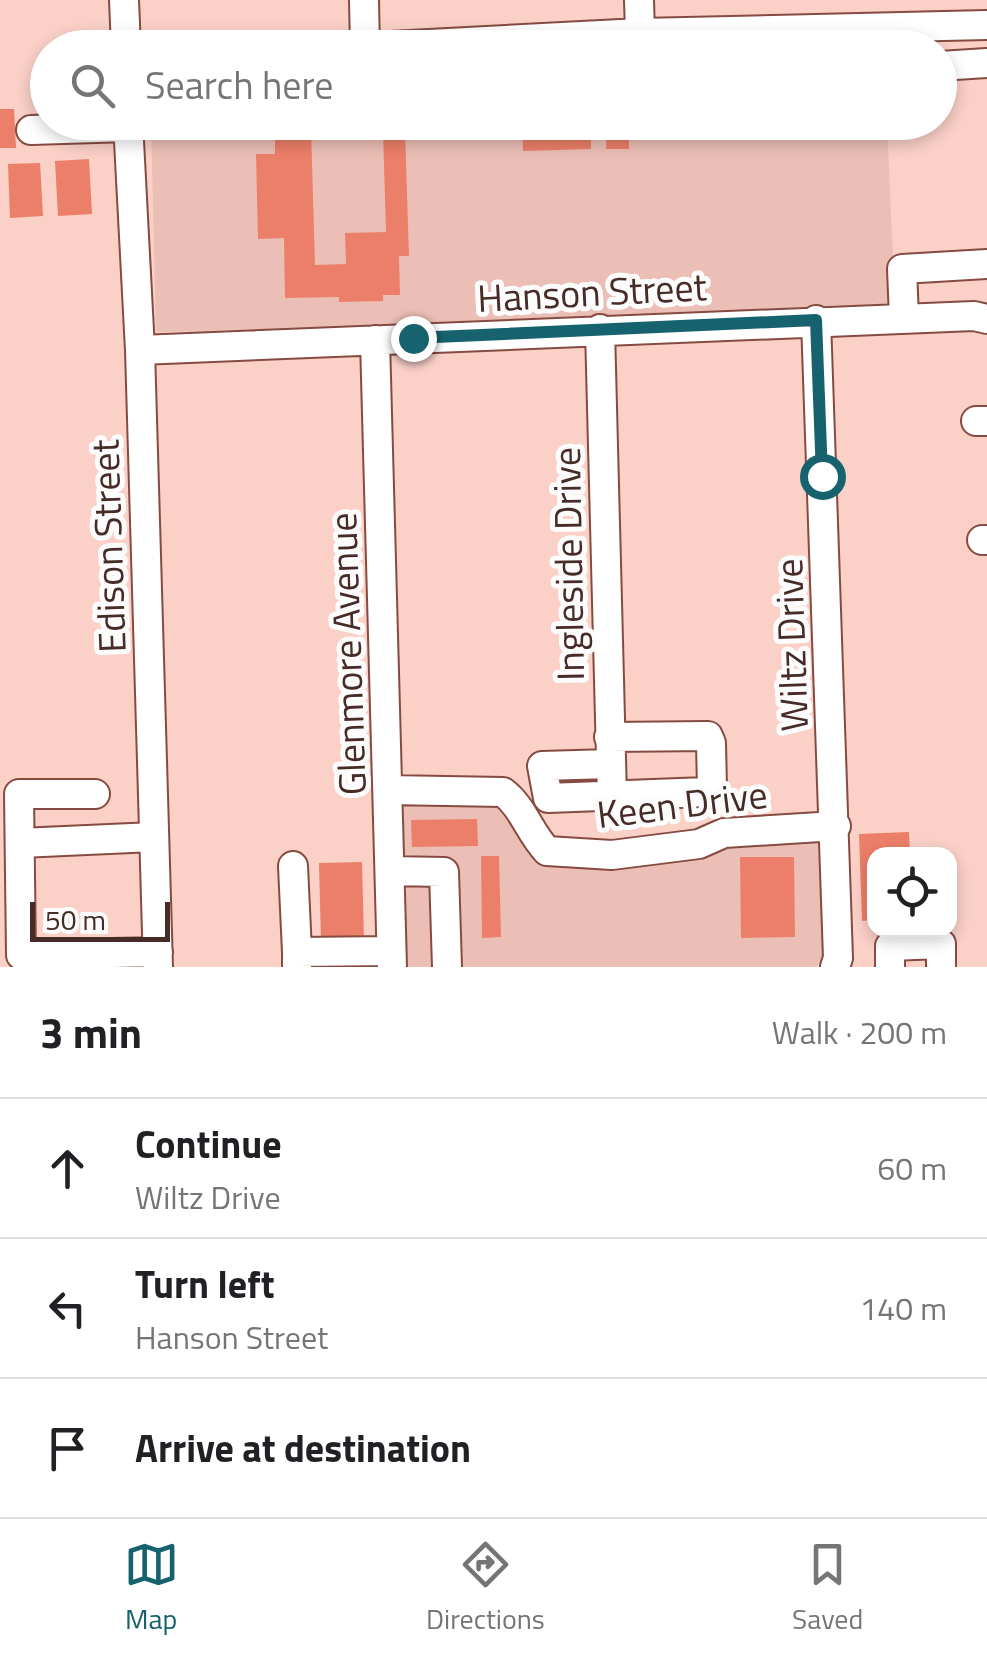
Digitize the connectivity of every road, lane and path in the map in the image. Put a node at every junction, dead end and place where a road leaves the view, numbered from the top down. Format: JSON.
{"nodes":[{"id":1,"x":124,"y":0,"type":"edge"},
{"id":2,"x":364,"y":0,"type":"edge"},
{"id":3,"x":639,"y":0,"type":"edge"},
{"id":4,"x":908,"y":25,"type":"edge"},
{"id":5,"x":987,"y":25,"type":"edge"},
{"id":6,"x":125,"y":30,"type":"edge"},
{"id":7,"x":365,"y":30,"type":"edge"},
{"id":8,"x":640,"y":30,"type":"edge"},
{"id":9,"x":759,"y":30,"type":"edge"},
{"id":10,"x":987,"y":63,"type":"edge"},
{"id":11,"x":957,"y":65,"type":"edge"},
{"id":12,"x":129,"y":140,"type":"edge"},
{"id":13,"x":987,"y":264,"type":"edge"},
{"id":14,"x":904,"y":318,"type":"junction"},
{"id":15,"x":987,"y":319,"type":"edge"},
{"id":16,"x":816,"y":320,"type":"junction"},
{"id":17,"x":600,"y":329,"type":"junction"},
{"id":18,"x":376,"y":340,"type":"junction"},
{"id":19,"x":140,"y":350,"type":"junction"},
{"id":20,"x":610,"y":750,"type":"junction"},
{"id":21,"x":388,"y":790,"type":"junction"},
{"id":22,"x":95,"y":794,"type":"dead end"},
{"id":23,"x":612,"y":796,"type":"junction"},
{"id":24,"x":836,"y":826,"type":"junction"},
{"id":25,"x":154,"y":837,"type":"junction"},
{"id":26,"x":20,"y":843,"type":"junction"},
{"id":27,"x":293,"y":866,"type":"dead end"},
{"id":28,"x":390,"y":871,"type":"junction"},
{"id":29,"x":392,"y":959,"type":"edge"},
{"id":30,"x":158,"y":960,"type":"edge"},
{"id":31,"x":297,"y":960,"type":"edge"},
{"id":32,"x":22,"y":961,"type":"edge"},
{"id":33,"x":447,"y":967,"type":"edge"},
{"id":34,"x":835,"y":967,"type":"edge"},
{"id":35,"x":890,"y":967,"type":"edge"},
{"id":36,"x":942,"y":967,"type":"edge"}],
"edges":[{"from":1,"to":6,"type":"street"},
{"from":2,"to":7,"type":"street"},
{"from":3,"to":8,"type":"street"},
{"from":4,"to":5,"type":"street"},
{"from":4,"to":9,"type":"street"},
{"from":10,"to":11,"type":"street"},
{"from":12,"to":19,"type":"street","name":"Edison Street"},
{"from":13,"to":14,"type":"street"},
{"from":14,"to":15,"type":"street","name":"Hanson Street"},
{"from":14,"to":16,"type":"street","name":"Hanson Street"},
{"from":16,"to":17,"type":"street","name":"Hanson Street"},
{"from":16,"to":24,"type":"street","name":"Wiltz Drive"},
{"from":17,"to":18,"type":"street","name":"Hanson Street"},
{"from":17,"to":20,"type":"street","name":"Ingleside Drive"},
{"from":18,"to":19,"type":"street","name":"Hanson Street"},
{"from":18,"to":21,"type":"street","name":"Glenmore Avenue"},
{"from":19,"to":25,"type":"street","name":"Edison Street"},
{"from":20,"to":23,"type":"street","name":"Ingleside Drive"},
{"from":20,"to":23,"type":"street"},
{"from":20,"to":23,"type":"street"},
{"from":21,"to":24,"type":"street","name":"Keen Drive"},
{"from":21,"to":28,"type":"street","name":"Glenmore Avenue"},
{"from":22,"to":26,"type":"street"},
{"from":24,"to":34,"type":"street","name":"Wiltz Drive"},
{"from":25,"to":26,"type":"street"},
{"from":25,"to":30,"type":"street","name":"Edison Street"},
{"from":26,"to":32,"type":"street"},
{"from":27,"to":31,"type":"street"},
{"from":28,"to":29,"type":"street","name":"Glenmore Avenue"},
{"from":28,"to":33,"type":"street"},
{"from":29,"to":31,"type":"street"},
{"from":30,"to":32,"type":"street"},
{"from":35,"to":36,"type":"street"}]}
